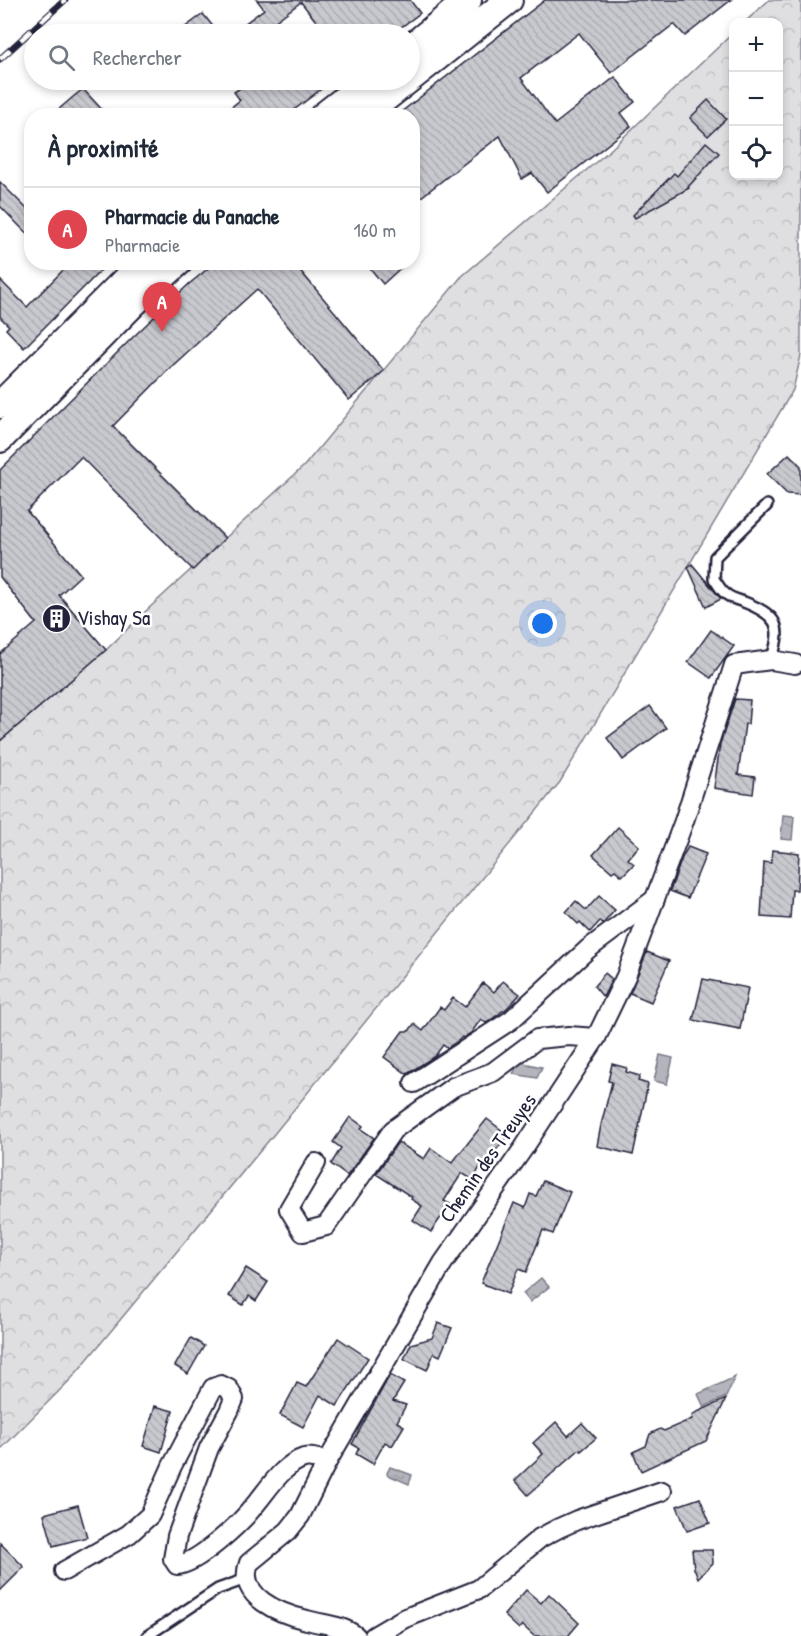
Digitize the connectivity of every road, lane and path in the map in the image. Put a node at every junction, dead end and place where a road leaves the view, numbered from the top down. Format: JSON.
{"nodes":[{"id":1,"x":509,"y":0,"type":"edge"},
{"id":2,"x":460,"y":16,"type":"edge"},
{"id":3,"x":420,"y":42,"type":"edge"},
{"id":4,"x":420,"y":57,"type":"edge"},
{"id":5,"x":356,"y":90,"type":"edge"},
{"id":6,"x":388,"y":90,"type":"edge"},
{"id":7,"x":333,"y":108,"type":"edge"},
{"id":8,"x":371,"y":108,"type":"edge"},
{"id":9,"x":137,"y":270,"type":"edge"},
{"id":10,"x":170,"y":270,"type":"edge"},
{"id":11,"x":0,"y":405,"type":"edge"},
{"id":12,"x":0,"y":439,"type":"edge"},
{"id":13,"x":767,"y":505,"type":"dead end"},
{"id":14,"x":771,"y":660,"type":"junction"},
{"id":15,"x":795,"y":664,"type":"dead end"},
{"id":16,"x":655,"y":899,"type":"junction"},
{"id":17,"x":597,"y":1038,"type":"junction"},
{"id":18,"x":414,"y":1083,"type":"dead end"},
{"id":19,"x":316,"y":1163,"type":"dead end"},
{"id":20,"x":327,"y":1462,"type":"junction"},
{"id":21,"x":662,"y":1491,"type":"dead end"},
{"id":22,"x":64,"y":1571,"type":"dead end"},
{"id":23,"x":246,"y":1579,"type":"junction"},
{"id":24,"x":147,"y":1636,"type":"edge"},
{"id":25,"x":356,"y":1636,"type":"edge"},
{"id":26,"x":374,"y":1636,"type":"edge"}],
"edges":[{"from":1,"to":2,"type":"street"},
{"from":2,"to":3,"type":"street"},
{"from":2,"to":4,"type":"street"},
{"from":5,"to":7,"type":"street"},
{"from":6,"to":8,"type":"street"},
{"from":9,"to":11,"type":"street"},
{"from":10,"to":12,"type":"street"},
{"from":13,"to":14,"type":"lane"},
{"from":14,"to":15,"type":"street","name":"Chemin des Treuyes"},
{"from":14,"to":16,"type":"street","name":"Chemin des Treuyes"},
{"from":16,"to":17,"type":"street","name":"Chemin des Treuyes"},
{"from":16,"to":18,"type":"street"},
{"from":17,"to":19,"type":"street"},
{"from":17,"to":20,"type":"street","name":"Chemin des Treuyes"},
{"from":20,"to":22,"type":"street"},
{"from":20,"to":23,"type":"street","name":"Chemin des Treuyes"},
{"from":21,"to":26,"type":"street"},
{"from":23,"to":24,"type":"lane"},
{"from":23,"to":25,"type":"street"}]}
